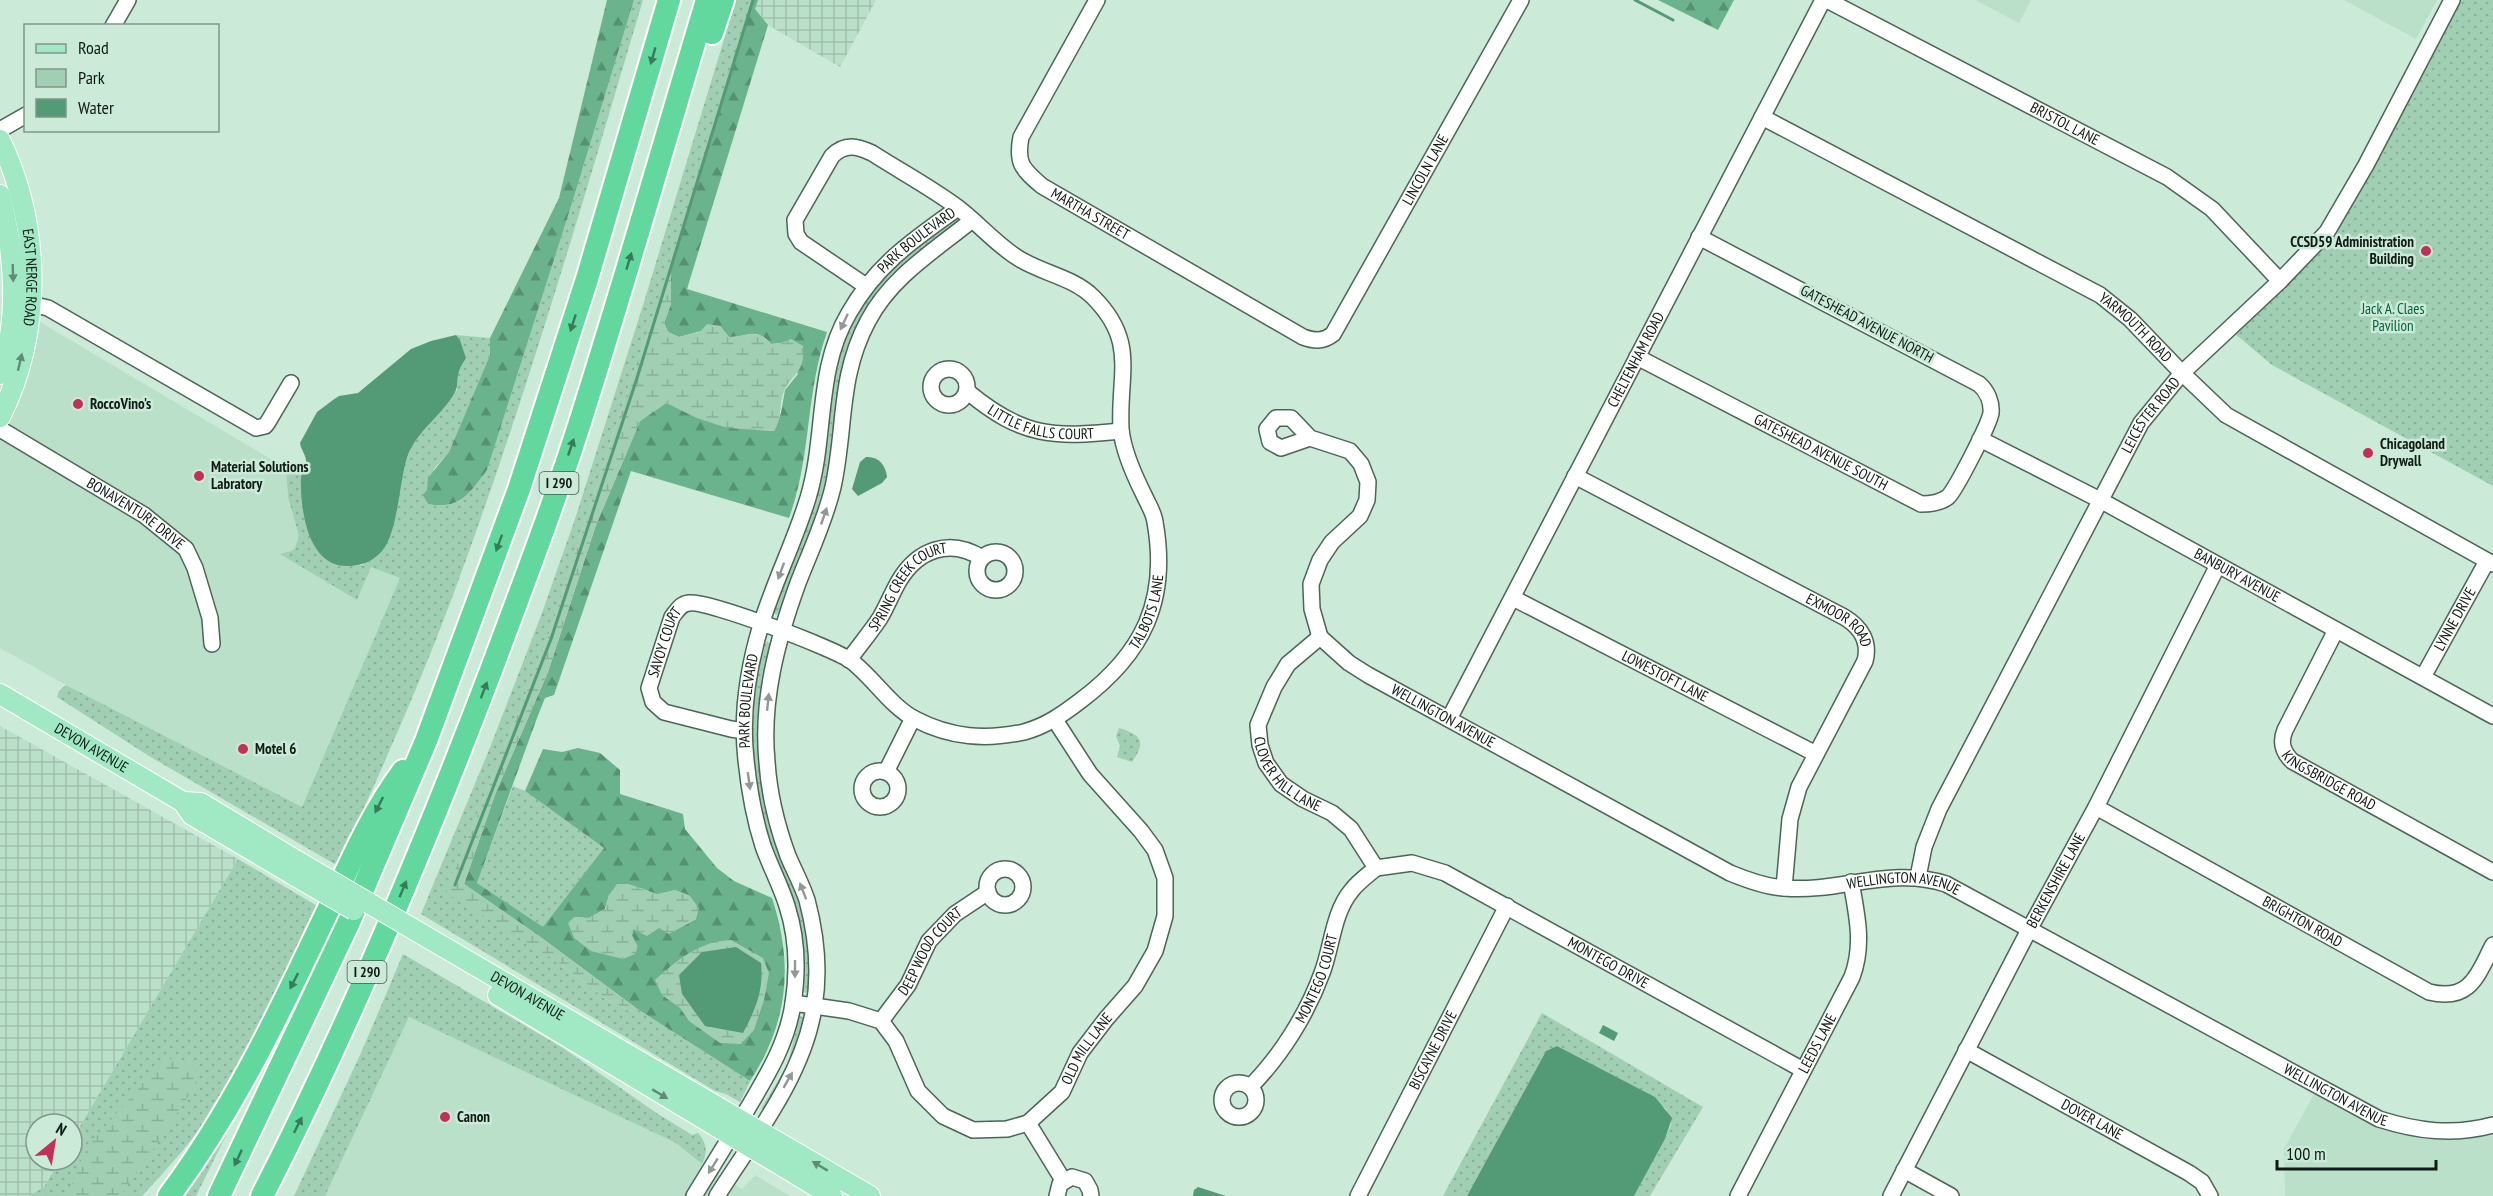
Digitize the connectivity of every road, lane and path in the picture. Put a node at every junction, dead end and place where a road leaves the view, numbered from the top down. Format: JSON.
{"nodes":[{"id":1,"x":128,"y":0,"type":"edge"},
{"id":2,"x":669,"y":0,"type":"edge"},
{"id":3,"x":707,"y":0,"type":"edge"},
{"id":4,"x":723,"y":0,"type":"edge"},
{"id":5,"x":1097,"y":0,"type":"edge"},
{"id":6,"x":1521,"y":0,"type":"edge"},
{"id":7,"x":1825,"y":0,"type":"edge"},
{"id":8,"x":2452,"y":0,"type":"edge"},
{"id":9,"x":114,"y":24,"type":"edge"},
{"id":10,"x":24,"y":116,"type":"edge"},
{"id":11,"x":1762,"y":117,"type":"junction"},
{"id":12,"x":0,"y":130,"type":"edge"},
{"id":13,"x":0,"y":140,"type":"edge"},
{"id":14,"x":652,"y":182,"type":"junction"},
{"id":15,"x":0,"y":195,"type":"edge"},
{"id":16,"x":958,"y":208,"type":"junction"},
{"id":17,"x":971,"y":221,"type":"junction"},
{"id":18,"x":1700,"y":237,"type":"junction"},
{"id":19,"x":2280,"y":281,"type":"junction"},
{"id":20,"x":866,"y":286,"type":"junction"},
{"id":21,"x":31,"y":304,"type":"junction"},
{"id":22,"x":1328,"y":339,"type":"joint"},
{"id":23,"x":1637,"y":357,"type":"junction"},
{"id":24,"x":2182,"y":373,"type":"junction"},
{"id":25,"x":0,"y":374,"type":"edge"},
{"id":26,"x":291,"y":382,"type":"dead end"},
{"id":27,"x":968,"y":392,"type":"dead end"},
{"id":28,"x":0,"y":417,"type":"edge"},
{"id":29,"x":0,"y":429,"type":"edge"},
{"id":30,"x":1121,"y":431,"type":"junction"},
{"id":31,"x":1310,"y":438,"type":"dead end"},
{"id":32,"x":1980,"y":439,"type":"junction"},
{"id":33,"x":1575,"y":476,"type":"junction"},
{"id":34,"x":2100,"y":500,"type":"junction"},
{"id":35,"x":982,"y":558,"type":"dead end"},
{"id":36,"x":2490,"y":563,"type":"edge"},
{"id":37,"x":2218,"y":565,"type":"junction"},
{"id":38,"x":1513,"y":598,"type":"junction"},
{"id":39,"x":761,"y":624,"type":"junction"},
{"id":40,"x":2336,"y":630,"type":"junction"},
{"id":41,"x":782,"y":631,"type":"junction"},
{"id":42,"x":1320,"y":637,"type":"junction"},
{"id":43,"x":212,"y":644,"type":"dead end"},
{"id":44,"x":849,"y":660,"type":"junction"},
{"id":45,"x":2423,"y":677,"type":"junction"},
{"id":46,"x":0,"y":694,"type":"edge"},
{"id":47,"x":2493,"y":716,"type":"edge"},
{"id":48,"x":913,"y":718,"type":"junction"},
{"id":49,"x":1449,"y":719,"type":"junction"},
{"id":50,"x":1054,"y":720,"type":"junction"},
{"id":51,"x":744,"y":731,"type":"junction"},
{"id":52,"x":426,"y":741,"type":"junction"},
{"id":53,"x":1816,"y":754,"type":"junction"},
{"id":54,"x":886,"y":772,"type":"dead end"},
{"id":55,"x":2096,"y":807,"type":"junction"},
{"id":56,"x":1376,"y":868,"type":"junction"},
{"id":57,"x":2493,"y":872,"type":"edge"},
{"id":58,"x":1918,"y":877,"type":"junction"},
{"id":59,"x":1851,"y":882,"type":"junction"},
{"id":60,"x":1784,"y":888,"type":"junction"},
{"id":61,"x":988,"y":892,"type":"dead end"},
{"id":62,"x":1507,"y":906,"type":"junction"},
{"id":63,"x":2030,"y":928,"type":"junction"},
{"id":64,"x":2493,"y":945,"type":"edge"},
{"id":65,"x":793,"y":1003,"type":"junction"},
{"id":66,"x":815,"y":1006,"type":"junction"},
{"id":67,"x":881,"y":1021,"type":"junction"},
{"id":68,"x":1966,"y":1050,"type":"junction"},
{"id":69,"x":1803,"y":1070,"type":"junction"},
{"id":70,"x":1250,"y":1087,"type":"dead end"},
{"id":71,"x":222,"y":1120,"type":"junction"},
{"id":72,"x":1028,"y":1123,"type":"junction"},
{"id":73,"x":2493,"y":1125,"type":"edge"},
{"id":74,"x":736,"y":1128,"type":"junction"},
{"id":75,"x":754,"y":1138,"type":"junction"},
{"id":76,"x":1904,"y":1170,"type":"junction"},
{"id":77,"x":1063,"y":1180,"type":"junction"},
{"id":78,"x":158,"y":1196,"type":"edge"},
{"id":79,"x":169,"y":1196,"type":"edge"},
{"id":80,"x":219,"y":1196,"type":"edge"},
{"id":81,"x":263,"y":1196,"type":"edge"},
{"id":82,"x":694,"y":1196,"type":"edge"},
{"id":83,"x":717,"y":1196,"type":"edge"},
{"id":84,"x":832,"y":1196,"type":"edge"},
{"id":85,"x":870,"y":1196,"type":"edge"},
{"id":86,"x":1057,"y":1196,"type":"edge"},
{"id":87,"x":1090,"y":1196,"type":"edge"},
{"id":88,"x":1358,"y":1196,"type":"edge"},
{"id":89,"x":1738,"y":1196,"type":"edge"},
{"id":90,"x":1891,"y":1196,"type":"edge"},
{"id":91,"x":1951,"y":1196,"type":"edge"},
{"id":92,"x":2210,"y":1196,"type":"edge"}],
"edges":[{"from":1,"to":9,"type":"street"},
{"from":2,"to":52,"type":"highway","number":"I 290","one_way":true},
{"from":3,"to":14,"type":"highway","number":"I 290"},
{"from":4,"to":14,"type":"highway"},
{"from":5,"to":22,"type":"street","name":"MARTHA STREET"},
{"from":6,"to":22,"type":"street","name":"LINCOLN LANE"},
{"from":7,"to":11,"type":"street","name":"CHELTENHAM ROAD"},
{"from":7,"to":19,"type":"street","name":"BRISTOL LANE"},
{"from":8,"to":19,"type":"street","name":"LEICESTER ROAD"},
{"from":10,"to":12,"type":"street"},
{"from":11,"to":18,"type":"street","name":"CHELTENHAM ROAD"},
{"from":11,"to":24,"type":"street","name":"YARMOUTH ROAD"},
{"from":13,"to":21,"type":"main road","name":"EAST NERGE ROAD"},
{"from":81,"to":14,"type":"highway","number":"I 290","one_way":true},
{"from":15,"to":25,"type":"main road","name":"EAST NERGE ROAD","one_way":true},
{"from":16,"to":17,"type":"street","name":"PARK BOULEVARD"},
{"from":16,"to":20,"type":"street","name":"PARK BOULEVARD"},
{"from":16,"to":20,"type":"street"},
{"from":17,"to":30,"type":"street","name":"TALBOTS LANE"},
{"from":41,"to":17,"type":"street","name":"PARK BOULEVARD","one_way":true},
{"from":18,"to":23,"type":"street","name":"CHELTENHAM ROAD"},
{"from":18,"to":32,"type":"street","name":"GATESHEAD AVENUE NORTH"},
{"from":19,"to":24,"type":"street","name":"LEICESTER ROAD"},
{"from":20,"to":39,"type":"street","name":"PARK BOULEVARD","one_way":true},
{"from":21,"to":26,"type":"street"},
{"from":28,"to":21,"type":"main road","name":"EAST NERGE ROAD","one_way":true},
{"from":23,"to":32,"type":"street","name":"GATESHEAD AVENUE SOUTH"},
{"from":23,"to":33,"type":"street","name":"CHELTENHAM ROAD"},
{"from":24,"to":34,"type":"street","name":"LEICESTER ROAD"},
{"from":24,"to":36,"type":"street","name":"YARMOUTH ROAD"},
{"from":27,"to":30,"type":"street","name":"LITTLE FALLS COURT"},
{"from":29,"to":43,"type":"street","name":"BONAVENTURE DRIVE"},
{"from":30,"to":50,"type":"street","name":"TALBOTS LANE"},
{"from":31,"to":42,"type":"street"},
{"from":32,"to":34,"type":"street","name":"BANBURY AVENUE"},
{"from":33,"to":38,"type":"street","name":"CHELTENHAM ROAD"},
{"from":33,"to":53,"type":"street","name":"EXMOOR ROAD"},
{"from":34,"to":37,"type":"street","name":"BANBURY AVENUE"},
{"from":34,"to":58,"type":"street","name":"LEICESTER ROAD"},
{"from":35,"to":44,"type":"street","name":"SPRING CREEK COURT"},
{"from":36,"to":45,"type":"street","name":"LYNNE DRIVE"},
{"from":37,"to":40,"type":"street","name":"BANBURY AVENUE"},
{"from":37,"to":55,"type":"street","name":"BERKENSHIRE LANE"},
{"from":38,"to":49,"type":"street","name":"CHELTENHAM ROAD"},
{"from":38,"to":53,"type":"street","name":"LOWESTOFT LANE"},
{"from":39,"to":41,"type":"street","name":"TALBOTS LANE"},
{"from":39,"to":51,"type":"street","name":"PARK BOULEVARD"},
{"from":39,"to":51,"type":"street","name":"SAVOY COURT"},
{"from":40,"to":45,"type":"street","name":"BANBURY AVENUE"},
{"from":40,"to":57,"type":"street","name":"KINGSBRIDGE ROAD"},
{"from":41,"to":44,"type":"street","name":"TALBOTS LANE"},
{"from":66,"to":41,"type":"street","name":"PARK BOULEVARD","one_way":true},
{"from":42,"to":49,"type":"street","name":"WELLINGTON AVENUE"},
{"from":42,"to":56,"type":"street","name":"CLOVER HILL LANE"},
{"from":44,"to":48,"type":"street","name":"TALBOTS LANE"},
{"from":45,"to":47,"type":"street","name":"BANBURY AVENUE"},
{"from":46,"to":74,"type":"main road","name":"DEVON AVENUE","bridge":true},
{"from":48,"to":50,"type":"street","name":"TALBOTS LANE"},
{"from":48,"to":54,"type":"street"},
{"from":49,"to":60,"type":"street","name":"WELLINGTON AVENUE"},
{"from":50,"to":72,"type":"street","name":"OLD MILL LANE"},
{"from":51,"to":65,"type":"street","name":"PARK BOULEVARD","one_way":true},
{"from":52,"to":71,"type":"highway","one_way":true},
{"from":52,"to":80,"type":"highway","number":"I 290","one_way":true},
{"from":53,"to":60,"type":"street","name":"EXMOOR ROAD"},
{"from":55,"to":63,"type":"street","name":"BERKENSHIRE LANE"},
{"from":55,"to":64,"type":"street","name":"BRIGHTON ROAD"},
{"from":56,"to":62,"type":"street","name":"MONTEGO DRIVE"},
{"from":56,"to":70,"type":"street","name":"MONTEGO COURT"},
{"from":58,"to":59,"type":"street","name":"WELLINGTON AVENUE"},
{"from":58,"to":63,"type":"street","name":"WELLINGTON AVENUE"},
{"from":59,"to":60,"type":"street","name":"WELLINGTON AVENUE"},
{"from":59,"to":69,"type":"street","name":"LEEDS LANE"},
{"from":61,"to":67,"type":"street","name":"DEEP WOOD COURT"},
{"from":62,"to":69,"type":"street","name":"MONTEGO DRIVE"},
{"from":62,"to":88,"type":"street","name":"BISCAYNE DRIVE"},
{"from":63,"to":68,"type":"street","name":"BERKENSHIRE LANE"},
{"from":63,"to":73,"type":"street","name":"WELLINGTON AVENUE"},
{"from":65,"to":66,"type":"street"},
{"from":65,"to":74,"type":"street","name":"PARK BOULEVARD"},
{"from":66,"to":67,"type":"street"},
{"from":75,"to":66,"type":"street","name":"PARK BOULEVARD","one_way":true},
{"from":67,"to":72,"type":"street"},
{"from":68,"to":76,"type":"street","name":"BERKENSHIRE LANE"},
{"from":68,"to":92,"type":"street","name":"DOVER LANE"},
{"from":69,"to":89,"type":"street","name":"LEEDS LANE"},
{"from":71,"to":78,"type":"highway"},
{"from":71,"to":79,"type":"highway"},
{"from":72,"to":77,"type":"street"},
{"from":74,"to":75,"type":"main road","name":"DEVON AVENUE"},
{"from":74,"to":82,"type":"street","name":"PARK BOULEVARD","one_way":true},
{"from":75,"to":83,"type":"street","name":"PARK BOULEVARD"},
{"from":75,"to":84,"type":"main road","name":"DEVON AVENUE"},
{"from":85,"to":75,"type":"main road","name":"DEVON AVENUE","one_way":true},
{"from":76,"to":90,"type":"street","name":"BERKENSHIRE LANE"},
{"from":76,"to":91,"type":"street"},
{"from":77,"to":86,"type":"street"},
{"from":77,"to":87,"type":"street"}]}
